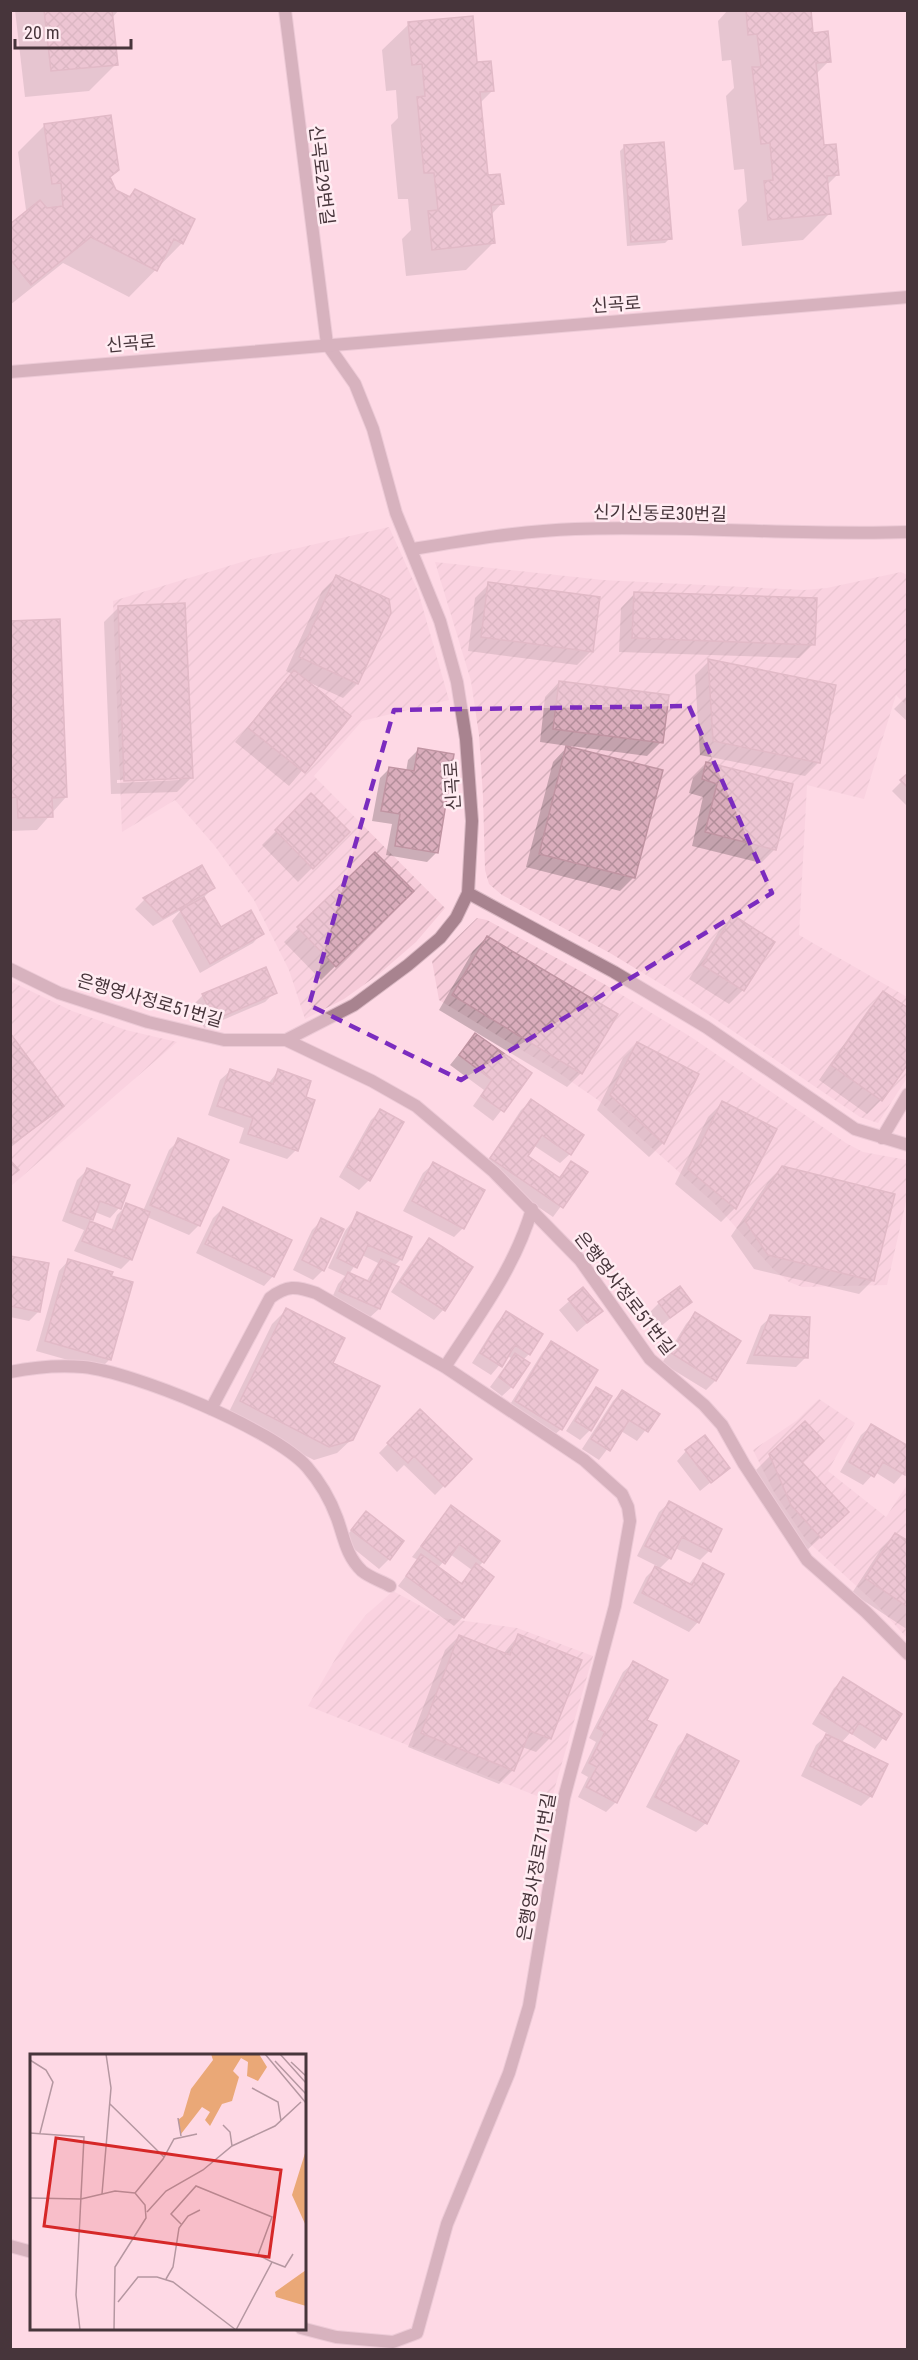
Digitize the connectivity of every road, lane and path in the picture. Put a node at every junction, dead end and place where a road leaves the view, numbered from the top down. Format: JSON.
{"nodes":[{"id":1,"x":285,"y":10,"type":"edge"},
{"id":2,"x":908,"y":297,"type":"edge"},
{"id":3,"x":327,"y":344,"type":"junction"},
{"id":4,"x":10,"y":372,"type":"edge"},
{"id":5,"x":908,"y":532,"type":"edge"},
{"id":6,"x":413,"y":549,"type":"junction"},
{"id":7,"x":468,"y":893,"type":"junction"},
{"id":8,"x":10,"y":969,"type":"edge"},
{"id":9,"x":285,"y":1040,"type":"junction"},
{"id":10,"x":908,"y":1094,"type":"edge"},
{"id":11,"x":882,"y":1138,"type":"junction"},
{"id":12,"x":908,"y":1145,"type":"edge"},
{"id":13,"x":532,"y":1209,"type":"junction"},
{"id":14,"x":445,"y":1367,"type":"junction"},
{"id":15,"x":10,"y":1372,"type":"edge"},
{"id":16,"x":211,"y":1409,"type":"junction"},
{"id":17,"x":390,"y":1586,"type":"dead end"},
{"id":18,"x":908,"y":1654,"type":"edge"},
{"id":19,"x":10,"y":2246,"type":"edge"},
{"id":20,"x":30,"y":2251,"type":"edge"},
{"id":21,"x":306,"y":2329,"type":"edge"}],
"edges":[{"from":1,"to":3,"type":"street","name":"신곡로29번길"},
{"from":2,"to":3,"type":"street","name":"신곡로"},
{"from":3,"to":4,"type":"street","name":"신곡로"},
{"from":3,"to":6,"type":"street","name":"신곡로"},
{"from":5,"to":6,"type":"street","name":"신기신동로30번길"},
{"from":6,"to":7,"type":"street","name":"신곡로"},
{"from":7,"to":9,"type":"street","name":"은행영사정로51번길"},
{"from":7,"to":11,"type":"street"},
{"from":8,"to":9,"type":"street","name":"은행영사정로51번길"},
{"from":9,"to":13,"type":"street","name":"은행영사정로51번길"},
{"from":10,"to":11,"type":"street"},
{"from":11,"to":12,"type":"street"},
{"from":13,"to":14,"type":"street"},
{"from":13,"to":18,"type":"street","name":"은행영사정로51번길"},
{"from":14,"to":16,"type":"street","name":"은행영사정로71번길"},
{"from":14,"to":21,"type":"street","name":"은행영사정로71번길"},
{"from":15,"to":16,"type":"street"},
{"from":16,"to":17,"type":"street"},
{"from":19,"to":20,"type":"street"}]}
